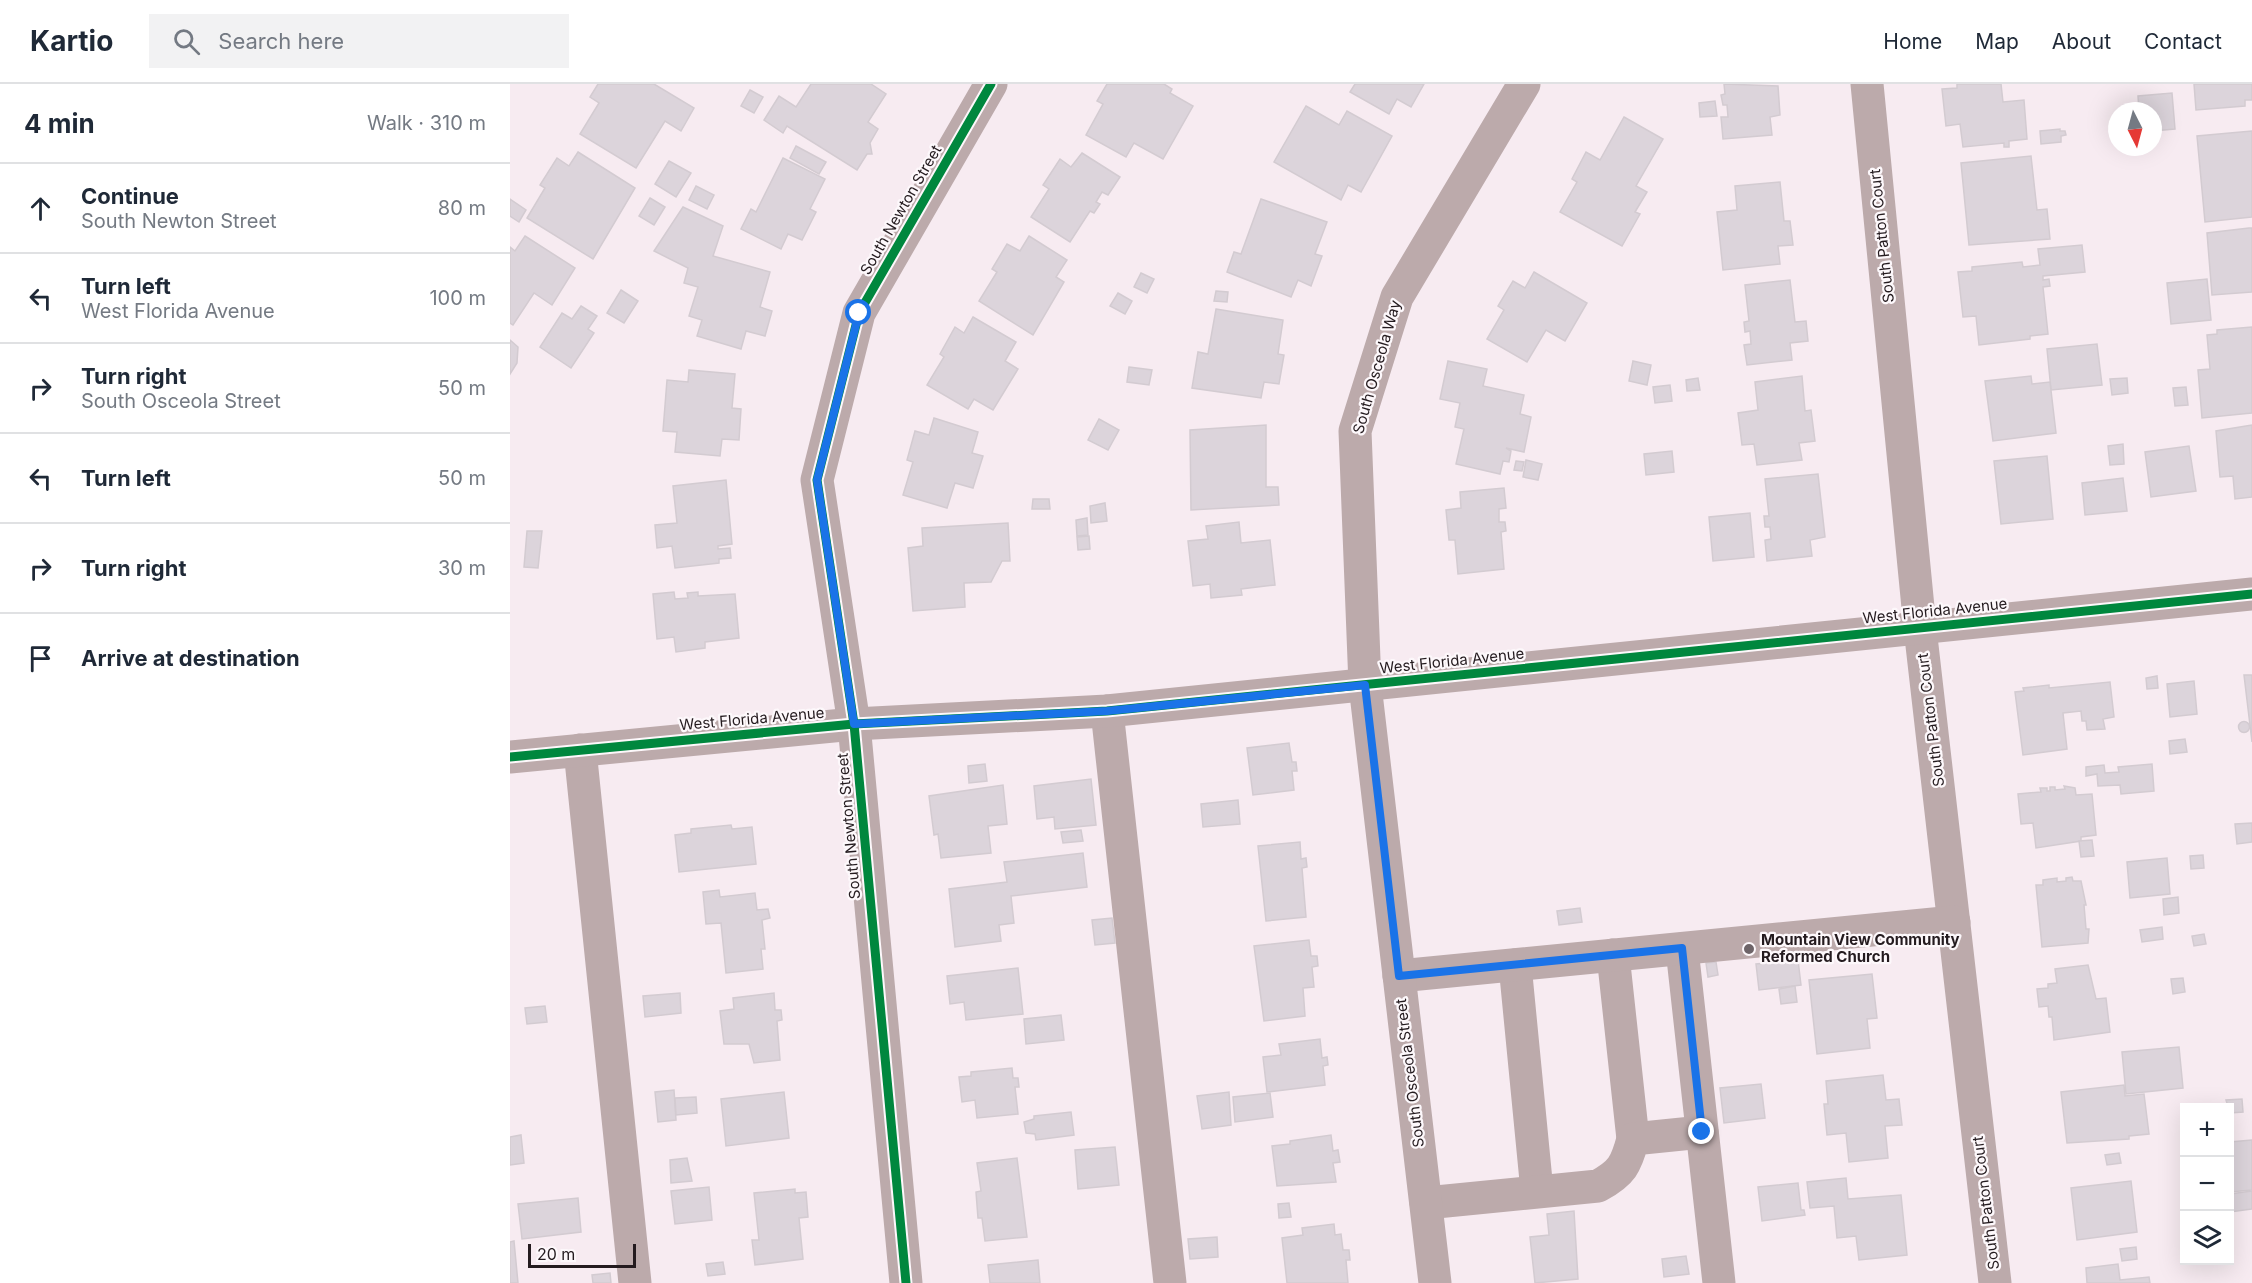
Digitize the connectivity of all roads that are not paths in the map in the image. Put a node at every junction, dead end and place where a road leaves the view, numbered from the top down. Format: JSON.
{"nodes":[{"id":1,"x":991,"y":84,"type":"edge"},
{"id":2,"x":1524,"y":84,"type":"edge"},
{"id":3,"x":1867,"y":84,"type":"edge"},
{"id":4,"x":2252,"y":594,"type":"edge"},
{"id":5,"x":1920,"y":628,"type":"junction"},
{"id":6,"x":1365,"y":685,"type":"junction"},
{"id":7,"x":1107,"y":711,"type":"junction"},
{"id":8,"x":854,"y":724,"type":"junction"},
{"id":9,"x":580,"y":750,"type":"junction"},
{"id":10,"x":510,"y":757,"type":"edge"},
{"id":11,"x":1954,"y":922,"type":"junction"},
{"id":12,"x":1682,"y":948,"type":"junction"},
{"id":13,"x":1613,"y":955,"type":"junction"},
{"id":14,"x":1515,"y":965,"type":"junction"},
{"id":15,"x":1399,"y":976,"type":"junction"},
{"id":16,"x":1702,"y":1132,"type":"junction"},
{"id":17,"x":1634,"y":1139,"type":"junction"},
{"id":18,"x":1537,"y":1191,"type":"junction"},
{"id":19,"x":1426,"y":1203,"type":"junction"},
{"id":20,"x":635,"y":1283,"type":"edge"},
{"id":21,"x":906,"y":1283,"type":"edge"},
{"id":22,"x":1170,"y":1283,"type":"edge"},
{"id":23,"x":1435,"y":1283,"type":"edge"},
{"id":24,"x":1719,"y":1283,"type":"edge"},
{"id":25,"x":1995,"y":1283,"type":"edge"}],
"edges":[{"from":1,"to":8,"type":"street","name":"South Newton Street"},
{"from":2,"to":6,"type":"street","name":"South Osceola Way"},
{"from":3,"to":5,"type":"street","name":"South Patton Court"},
{"from":4,"to":5,"type":"street","name":"West Florida Avenue"},
{"from":5,"to":6,"type":"street","name":"West Florida Avenue"},
{"from":5,"to":11,"type":"street","name":"South Patton Court"},
{"from":6,"to":7,"type":"street","name":"West Florida Avenue"},
{"from":6,"to":15,"type":"street","name":"South Osceola Street"},
{"from":7,"to":8,"type":"street","name":"West Florida Avenue"},
{"from":7,"to":22,"type":"street"},
{"from":8,"to":9,"type":"street","name":"West Florida Avenue"},
{"from":8,"to":21,"type":"street","name":"South Newton Street"},
{"from":9,"to":10,"type":"street","name":"West Florida Avenue"},
{"from":9,"to":20,"type":"street"},
{"from":11,"to":12,"type":"street"},
{"from":11,"to":25,"type":"street","name":"South Patton Court"},
{"from":12,"to":13,"type":"street"},
{"from":12,"to":16,"type":"street"},
{"from":13,"to":14,"type":"street"},
{"from":13,"to":17,"type":"street"},
{"from":14,"to":15,"type":"street"},
{"from":14,"to":18,"type":"street"},
{"from":15,"to":19,"type":"street","name":"South Osceola Street"},
{"from":16,"to":17,"type":"street"},
{"from":16,"to":24,"type":"street"},
{"from":17,"to":18,"type":"street"},
{"from":18,"to":19,"type":"street"},
{"from":19,"to":23,"type":"street","name":"South Osceola Street"}]}
